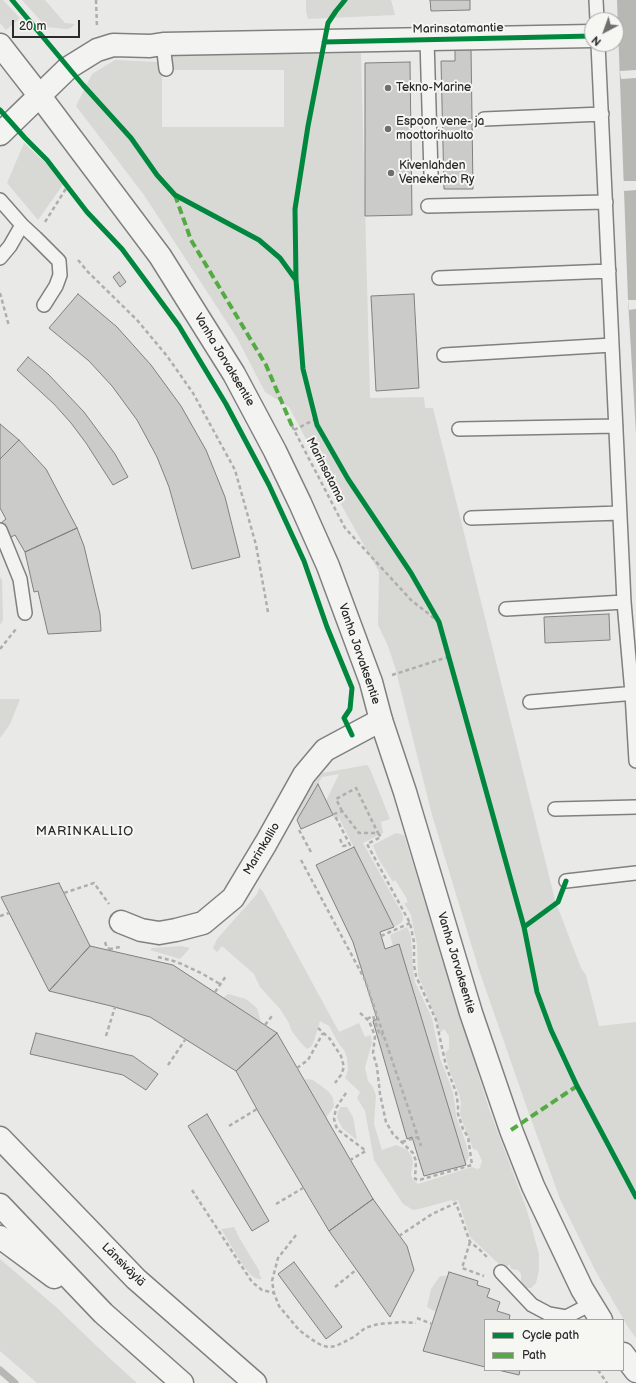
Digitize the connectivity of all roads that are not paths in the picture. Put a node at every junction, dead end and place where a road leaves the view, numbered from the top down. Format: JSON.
{"nodes":[{"id":1,"x":596,"y":0,"type":"edge"},
{"id":2,"x":597,"y":12,"type":"edge"},
{"id":3,"x":584,"y":36,"type":"edge"},
{"id":4,"x":427,"y":40,"type":"junction"},
{"id":5,"x":163,"y":44,"type":"junction"},
{"id":6,"x":0,"y":45,"type":"edge"},
{"id":7,"x":598,"y":52,"type":"edge"},
{"id":8,"x":166,"y":69,"type":"dead end"},
{"id":9,"x":39,"y":95,"type":"junction"},
{"id":10,"x":602,"y":114,"type":"junction"},
{"id":11,"x":484,"y":119,"type":"dead end"},
{"id":12,"x":0,"y":134,"type":"edge"},
{"id":13,"x":431,"y":174,"type":"dead end"},
{"id":14,"x":0,"y":200,"type":"edge"},
{"id":15,"x":606,"y":202,"type":"junction"},
{"id":16,"x":428,"y":206,"type":"dead end"},
{"id":17,"x":22,"y":225,"type":"junction"},
{"id":18,"x":0,"y":258,"type":"edge"},
{"id":19,"x":609,"y":271,"type":"junction"},
{"id":20,"x":439,"y":278,"type":"dead end"},
{"id":21,"x":44,"y":306,"type":"dead end"},
{"id":22,"x":612,"y":345,"type":"junction"},
{"id":23,"x":444,"y":356,"type":"dead end"},
{"id":24,"x":616,"y":426,"type":"junction"},
{"id":25,"x":459,"y":429,"type":"dead end"},
{"id":26,"x":620,"y":513,"type":"junction"},
{"id":27,"x":472,"y":518,"type":"dead end"},
{"id":28,"x":0,"y":530,"type":"edge"},
{"id":29,"x":624,"y":602,"type":"junction"},
{"id":30,"x":506,"y":609,"type":"dead end"},
{"id":31,"x":24,"y":613,"type":"road end"},
{"id":32,"x":634,"y":693,"type":"edge"},
{"id":33,"x":530,"y":702,"type":"dead end"},
{"id":34,"x":381,"y":720,"type":"junction"},
{"id":35,"x":636,"y":761,"type":"edge"},
{"id":36,"x":636,"y":807,"type":"edge"},
{"id":37,"x":555,"y":809,"type":"dead end"},
{"id":38,"x":636,"y":873,"type":"edge"},
{"id":39,"x":566,"y":882,"type":"dead end"},
{"id":40,"x":121,"y":922,"type":"road end"},
{"id":41,"x":0,"y":1138,"type":"edge"},
{"id":42,"x":0,"y":1205,"type":"edge"},
{"id":43,"x":0,"y":1237,"type":"edge"},
{"id":44,"x":501,"y":1272,"type":"road end"},
{"id":45,"x":596,"y":1312,"type":"edge"},
{"id":46,"x":103,"y":1313,"type":"junction"},
{"id":47,"x":624,"y":1355,"type":"edge"},
{"id":48,"x":636,"y":1371,"type":"edge"},
{"id":49,"x":182,"y":1383,"type":"edge"},
{"id":50,"x":255,"y":1383,"type":"edge"}],
"edges":[{"from":1,"to":2,"type":"lane"},
{"from":3,"to":4,"type":"main road","name":"Marinsatamantie"},
{"from":4,"to":5,"type":"main road","name":"Marinsatamantie"},
{"from":4,"to":13,"type":"lane"},
{"from":5,"to":8,"type":"lane"},
{"from":5,"to":9,"type":"main road","name":"Marinsatamantie"},
{"from":6,"to":9,"type":"main road","name":"Vanha Jorvaksentie"},
{"from":7,"to":10,"type":"lane"},
{"from":9,"to":12,"type":"main road","name":"Marinsatamantie"},
{"from":9,"to":34,"type":"main road","name":"Vanha Jorvaksentie"},
{"from":10,"to":11,"type":"lane"},
{"from":10,"to":15,"type":"lane"},
{"from":14,"to":17,"type":"lane"},
{"from":15,"to":16,"type":"lane"},
{"from":15,"to":19,"type":"lane"},
{"from":17,"to":18,"type":"lane"},
{"from":17,"to":21,"type":"lane"},
{"from":19,"to":20,"type":"lane"},
{"from":19,"to":22,"type":"lane"},
{"from":22,"to":23,"type":"lane"},
{"from":22,"to":24,"type":"lane"},
{"from":24,"to":25,"type":"lane"},
{"from":24,"to":26,"type":"lane"},
{"from":26,"to":27,"type":"lane"},
{"from":26,"to":29,"type":"lane"},
{"from":28,"to":31,"type":"lane"},
{"from":29,"to":30,"type":"lane"},
{"from":29,"to":32,"type":"lane"},
{"from":32,"to":33,"type":"lane"},
{"from":32,"to":35,"type":"lane"},
{"from":34,"to":40,"type":"main road","name":"Marinkallio"},
{"from":34,"to":45,"type":"main road","name":"Vanha Jorvaksentie"},
{"from":36,"to":37,"type":"lane"},
{"from":38,"to":39,"type":"lane"},
{"from":41,"to":50,"type":"main road","name":"Länsiväylä"},
{"from":42,"to":46,"type":"main road"},
{"from":43,"to":46,"type":"main road"},
{"from":44,"to":45,"type":"lane"},
{"from":46,"to":49,"type":"main road"},
{"from":47,"to":48,"type":"main road"}]}
